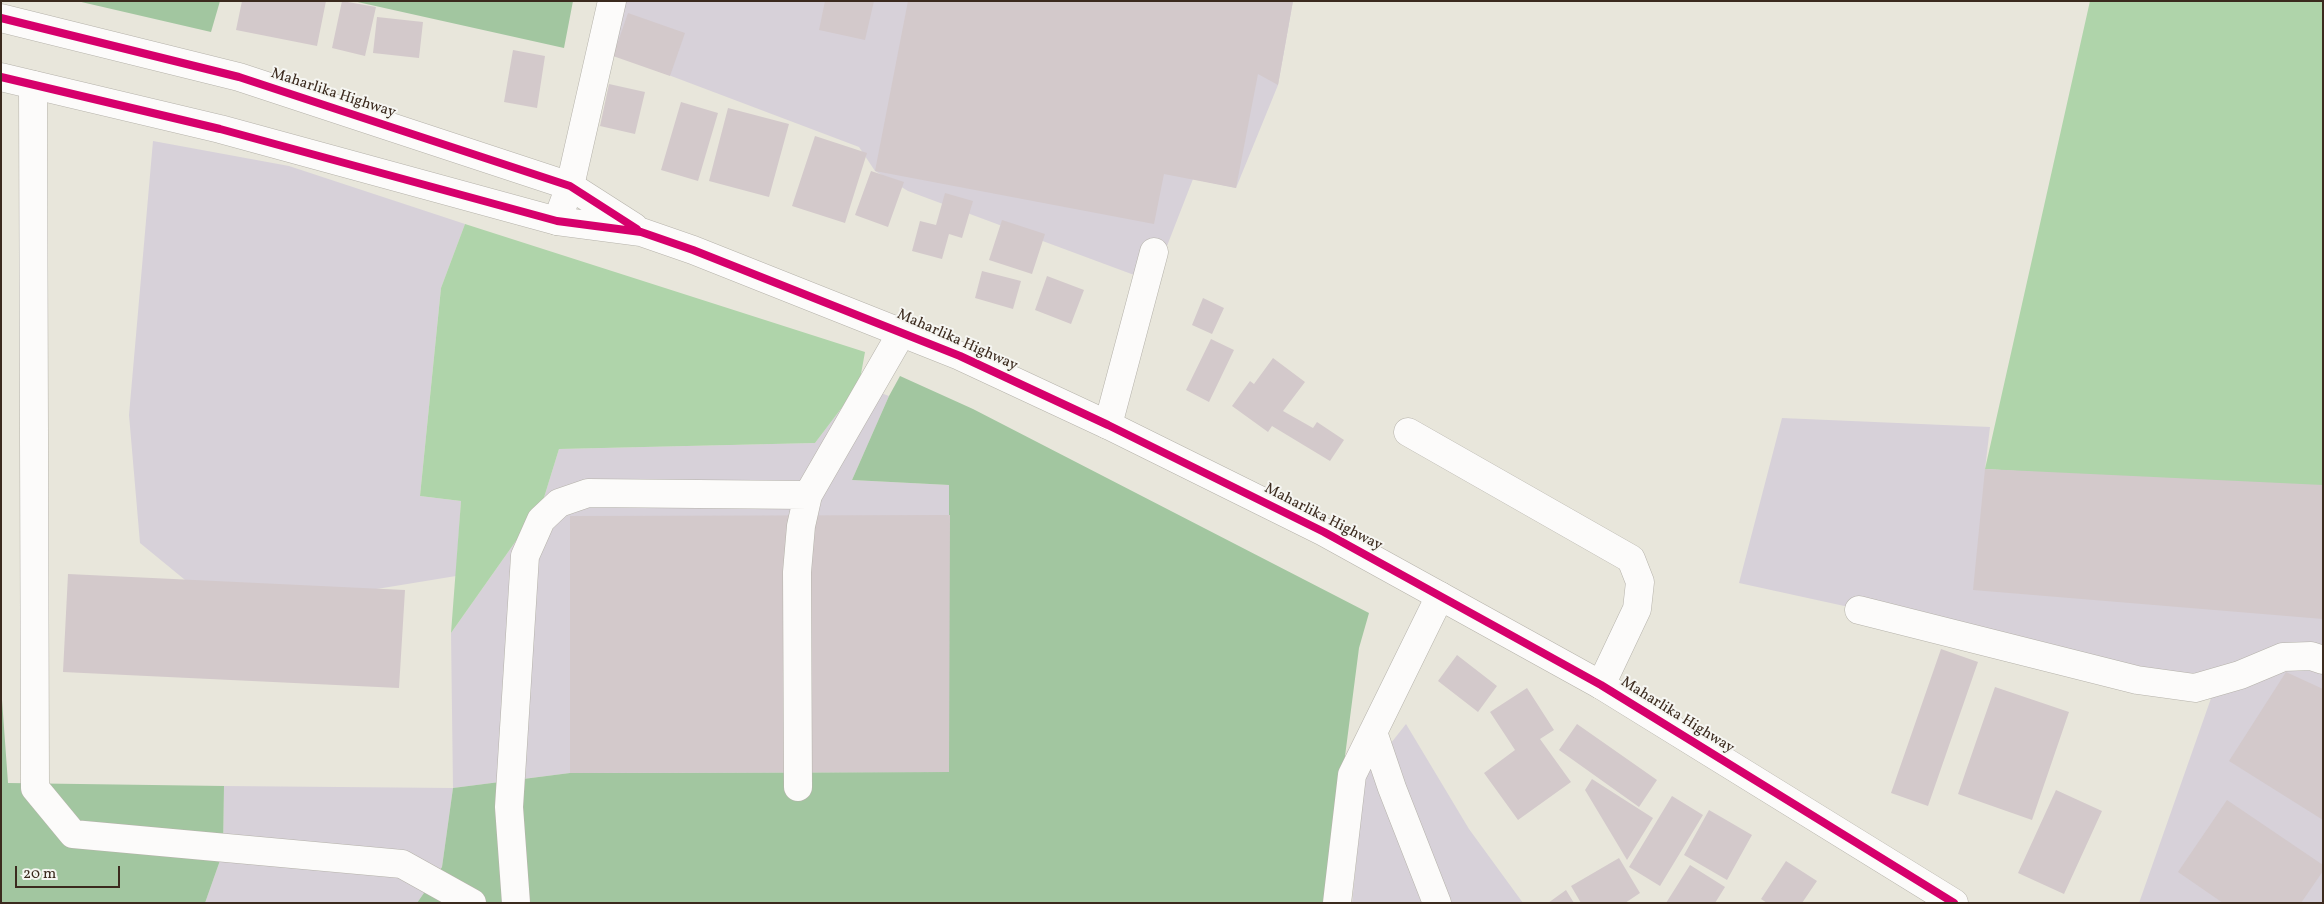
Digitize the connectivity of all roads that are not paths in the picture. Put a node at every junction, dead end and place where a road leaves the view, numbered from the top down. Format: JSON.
{"nodes":[{"id":1,"x":612,"y":1,"type":"edge"},
{"id":2,"x":1,"y":18,"type":"edge"},
{"id":3,"x":1,"y":78,"type":"edge"},
{"id":4,"x":33,"y":85,"type":"junction"},
{"id":5,"x":570,"y":186,"type":"junction"},
{"id":6,"x":557,"y":221,"type":"junction"},
{"id":7,"x":641,"y":232,"type":"junction"},
{"id":8,"x":1154,"y":252,"type":"dead end"},
{"id":9,"x":902,"y":332,"type":"junction"},
{"id":10,"x":1108,"y":426,"type":"junction"},
{"id":11,"x":1408,"y":432,"type":"dead end"},
{"id":12,"x":808,"y":494,"type":"junction"},
{"id":13,"x":1440,"y":596,"type":"junction"},
{"id":14,"x":1859,"y":610,"type":"dead end"},
{"id":15,"x":2323,"y":660,"type":"edge"},
{"id":16,"x":1601,"y":686,"type":"junction"},
{"id":17,"x":1373,"y":732,"type":"junction"},
{"id":18,"x":798,"y":787,"type":"dead end"},
{"id":19,"x":472,"y":903,"type":"edge"},
{"id":20,"x":516,"y":903,"type":"edge"},
{"id":21,"x":1337,"y":903,"type":"edge"},
{"id":22,"x":1437,"y":903,"type":"edge"},
{"id":23,"x":1954,"y":903,"type":"edge"}],
"edges":[{"from":1,"to":5,"type":"main road"},
{"from":2,"to":5,"type":"main road","name":"Maharlika Highway"},
{"from":3,"to":4,"type":"main road","name":"Maharlika Highway"},
{"from":4,"to":6,"type":"main road","name":"Maharlika Highway"},
{"from":4,"to":19,"type":"main road"},
{"from":5,"to":6,"type":"main road"},
{"from":5,"to":7,"type":"main road","name":"Maharlika Highway"},
{"from":6,"to":7,"type":"main road","name":"Maharlika Highway"},
{"from":7,"to":9,"type":"main road","name":"Maharlika Highway"},
{"from":8,"to":10,"type":"main road"},
{"from":9,"to":10,"type":"main road","name":"Maharlika Highway"},
{"from":9,"to":12,"type":"main road"},
{"from":10,"to":13,"type":"main road","name":"Maharlika Highway"},
{"from":11,"to":16,"type":"main road"},
{"from":12,"to":18,"type":"main road"},
{"from":12,"to":20,"type":"main road"},
{"from":13,"to":16,"type":"main road","name":"Maharlika Highway"},
{"from":13,"to":17,"type":"main road"},
{"from":14,"to":15,"type":"main road"},
{"from":16,"to":23,"type":"main road","name":"Maharlika Highway"},
{"from":17,"to":21,"type":"main road"},
{"from":17,"to":22,"type":"main road"}]}
